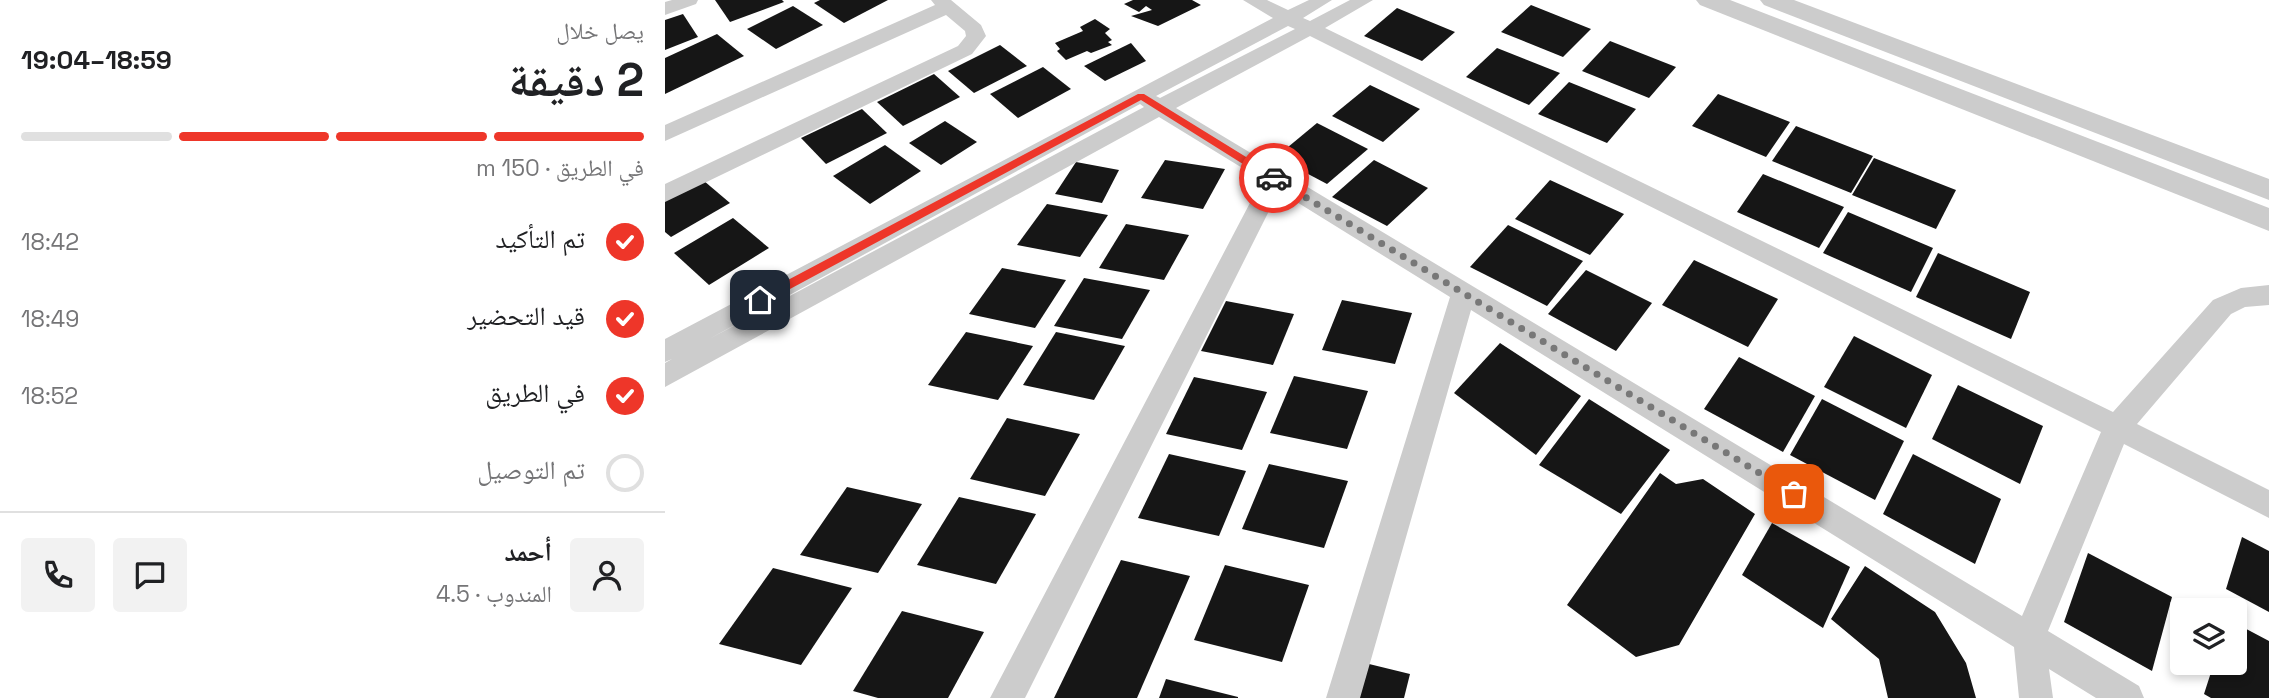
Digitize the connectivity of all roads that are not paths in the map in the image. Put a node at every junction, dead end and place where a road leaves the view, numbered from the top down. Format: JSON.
{"nodes":[{"id":1,"x":689,"y":0,"type":"edge"},
{"id":2,"x":1252,"y":0,"type":"edge"},
{"id":3,"x":1323,"y":0,"type":"edge"},
{"id":4,"x":1364,"y":0,"type":"edge"},
{"id":5,"x":1708,"y":0,"type":"edge"},
{"id":6,"x":1772,"y":0,"type":"edge"},
{"id":7,"x":944,"y":3,"type":"edge"},
{"id":8,"x":665,"y":9,"type":"edge"},
{"id":9,"x":1289,"y":19,"type":"junction"},
{"id":10,"x":1312,"y":29,"type":"junction"},
{"id":11,"x":1150,"y":102,"type":"junction"},
{"id":12,"x":665,"y":134,"type":"edge"},
{"id":13,"x":1274,"y":179,"type":"junction"},
{"id":14,"x":2269,"y":190,"type":"edge"},
{"id":15,"x":665,"y":194,"type":"edge"},
{"id":16,"x":2269,"y":220,"type":"edge"},
{"id":17,"x":1464,"y":292,"type":"junction"},
{"id":18,"x":2269,"y":295,"type":"edge"},
{"id":19,"x":665,"y":351,"type":"edge"},
{"id":20,"x":665,"y":376,"type":"edge"},
{"id":21,"x":2117,"y":427,"type":"junction"},
{"id":22,"x":2269,"y":505,"type":"edge"},
{"id":23,"x":2029,"y":638,"type":"junction"},
{"id":24,"x":1007,"y":698,"type":"edge"},
{"id":25,"x":1343,"y":698,"type":"edge"},
{"id":26,"x":2036,"y":698,"type":"edge"},
{"id":27,"x":2127,"y":698,"type":"edge"}],
"edges":[{"from":1,"to":8,"type":"street"},
{"from":2,"to":9,"type":"street"},
{"from":3,"to":9,"type":"street"},
{"from":4,"to":10,"type":"street"},
{"from":5,"to":16,"type":"street"},
{"from":6,"to":14,"type":"street"},
{"from":7,"to":12,"type":"street"},
{"from":7,"to":15,"type":"street"},
{"from":9,"to":10,"type":"street"},
{"from":9,"to":11,"type":"street"},
{"from":10,"to":11,"type":"street"},
{"from":10,"to":21,"type":"street"},
{"from":11,"to":13,"type":"street"},
{"from":11,"to":19,"type":"street"},
{"from":11,"to":20,"type":"street"},
{"from":13,"to":17,"type":"street"},
{"from":13,"to":24,"type":"street"},
{"from":17,"to":23,"type":"street"},
{"from":17,"to":25,"type":"street"},
{"from":18,"to":21,"type":"street"},
{"from":21,"to":22,"type":"street"},
{"from":21,"to":23,"type":"street"},
{"from":23,"to":26,"type":"street"},
{"from":23,"to":27,"type":"street"}]}
